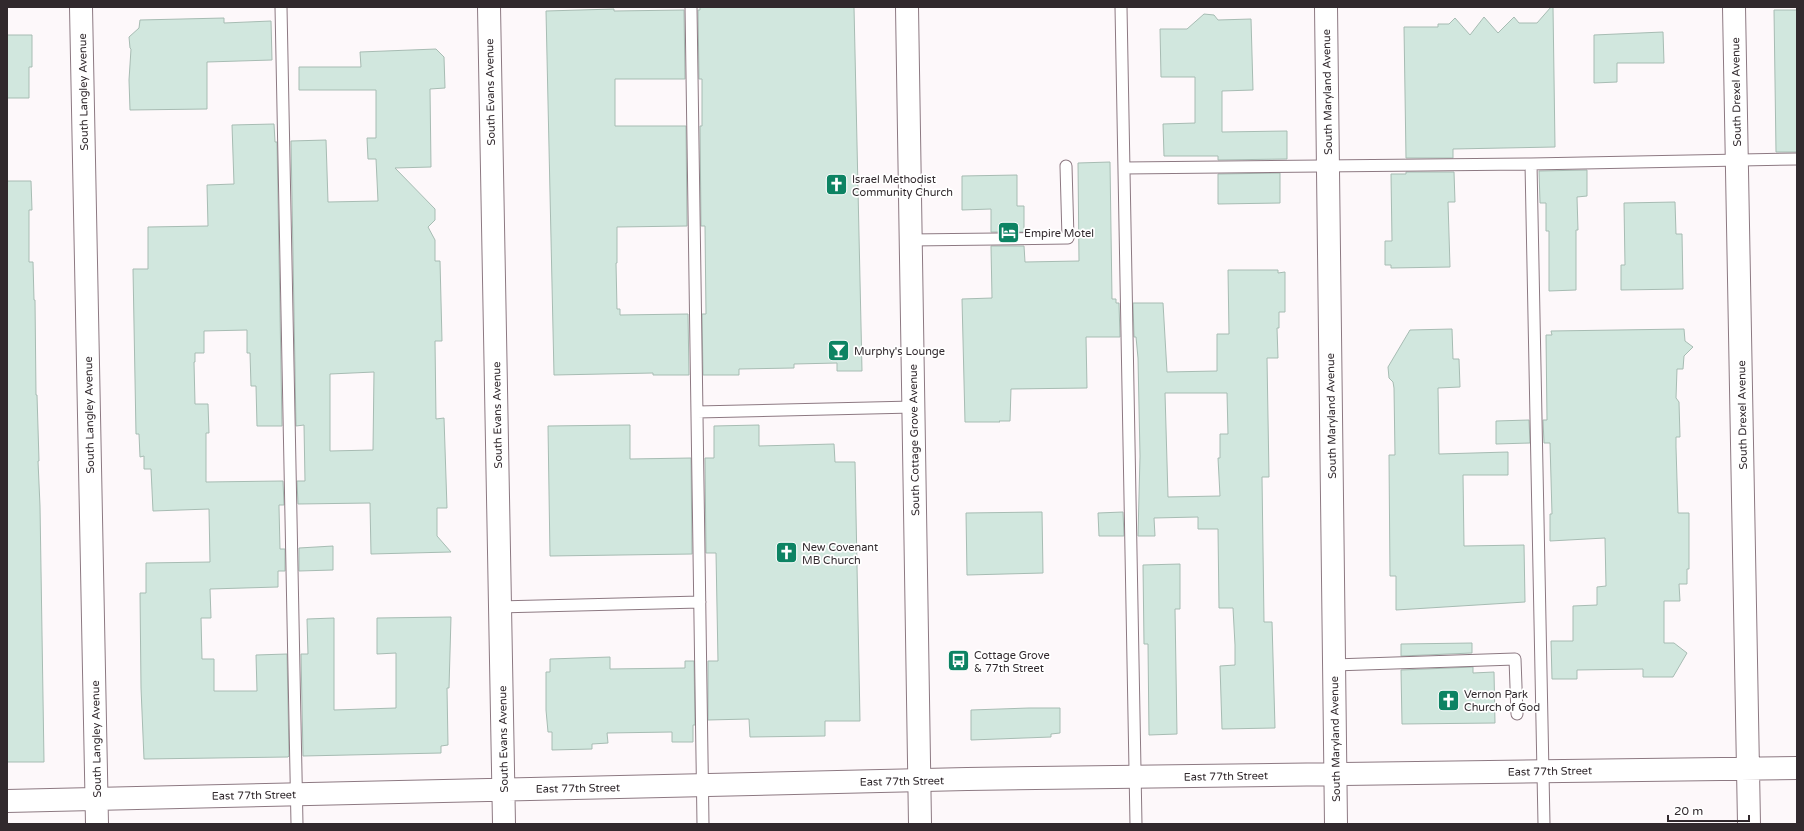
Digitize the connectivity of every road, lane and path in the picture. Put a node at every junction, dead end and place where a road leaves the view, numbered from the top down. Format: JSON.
{"nodes":[{"id":1,"x":82,"y":7,"type":"edge"},
{"id":2,"x":281,"y":7,"type":"edge"},
{"id":3,"x":489,"y":7,"type":"edge"},
{"id":4,"x":691,"y":7,"type":"edge"},
{"id":5,"x":907,"y":7,"type":"edge"},
{"id":6,"x":1121,"y":7,"type":"edge"},
{"id":7,"x":1326,"y":7,"type":"edge"},
{"id":8,"x":1734,"y":7,"type":"edge"},
{"id":9,"x":1797,"y":159,"type":"edge"},
{"id":10,"x":1737,"y":160,"type":"junction"},
{"id":11,"x":1531,"y":164,"type":"junction"},
{"id":12,"x":1066,"y":166,"type":"dead end"},
{"id":13,"x":1328,"y":166,"type":"junction"},
{"id":14,"x":1124,"y":168,"type":"junction"},
{"id":15,"x":910,"y":240,"type":"junction"},
{"id":16,"x":913,"y":407,"type":"junction"},
{"id":17,"x":697,"y":412,"type":"junction"},
{"id":18,"x":700,"y":602,"type":"junction"},
{"id":19,"x":500,"y":607,"type":"junction"},
{"id":20,"x":1334,"y":665,"type":"junction"},
{"id":21,"x":1517,"y":714,"type":"dead end"},
{"id":22,"x":1748,"y":768,"type":"junction"},
{"id":23,"x":1797,"y":768,"type":"edge"},
{"id":24,"x":1543,"y":771,"type":"junction"},
{"id":25,"x":1335,"y":774,"type":"junction"},
{"id":26,"x":1135,"y":777,"type":"junction"},
{"id":27,"x":920,"y":780,"type":"junction"},
{"id":28,"x":702,"y":785,"type":"junction"},
{"id":29,"x":504,"y":790,"type":"junction"},
{"id":30,"x":296,"y":794,"type":"junction"},
{"id":31,"x":97,"y":799,"type":"junction"},
{"id":32,"x":7,"y":801,"type":"edge"},
{"id":33,"x":97,"y":824,"type":"edge"},
{"id":34,"x":297,"y":824,"type":"edge"},
{"id":35,"x":504,"y":824,"type":"edge"},
{"id":36,"x":703,"y":824,"type":"edge"},
{"id":37,"x":920,"y":824,"type":"edge"},
{"id":38,"x":1136,"y":824,"type":"edge"},
{"id":39,"x":1336,"y":824,"type":"edge"},
{"id":40,"x":1544,"y":824,"type":"edge"},
{"id":41,"x":1749,"y":824,"type":"edge"}],
"edges":[{"from":1,"to":31,"type":"street","name":"South Langley Avenue"},
{"from":2,"to":30,"type":"lane"},
{"from":3,"to":19,"type":"street","name":"South Evans Avenue"},
{"from":4,"to":17,"type":"lane"},
{"from":5,"to":15,"type":"street","name":"South Cottage Grove Avenue"},
{"from":6,"to":14,"type":"lane"},
{"from":7,"to":13,"type":"street","name":"South Maryland Avenue"},
{"from":8,"to":10,"type":"street","name":"South Drexel Avenue"},
{"from":9,"to":10,"type":"lane"},
{"from":10,"to":11,"type":"lane"},
{"from":10,"to":22,"type":"street","name":"South Drexel Avenue"},
{"from":11,"to":13,"type":"lane"},
{"from":11,"to":24,"type":"lane"},
{"from":12,"to":15,"type":"lane"},
{"from":13,"to":14,"type":"lane"},
{"from":13,"to":20,"type":"street","name":"South Maryland Avenue"},
{"from":14,"to":26,"type":"lane"},
{"from":15,"to":16,"type":"street","name":"South Cottage Grove Avenue"},
{"from":16,"to":17,"type":"lane"},
{"from":16,"to":27,"type":"street","name":"South Cottage Grove Avenue"},
{"from":17,"to":18,"type":"lane"},
{"from":18,"to":19,"type":"lane"},
{"from":18,"to":28,"type":"lane"},
{"from":19,"to":29,"type":"street","name":"South Evans Avenue"},
{"from":20,"to":21,"type":"lane"},
{"from":20,"to":25,"type":"street","name":"South Maryland Avenue"},
{"from":22,"to":23,"type":"street","name":"East 77th Street"},
{"from":22,"to":24,"type":"street","name":"East 77th Street"},
{"from":22,"to":41,"type":"street","name":"South Drexel Avenue"},
{"from":24,"to":25,"type":"street","name":"East 77th Street"},
{"from":24,"to":40,"type":"lane"},
{"from":25,"to":26,"type":"street","name":"East 77th Street"},
{"from":25,"to":39,"type":"street","name":"South Maryland Avenue"},
{"from":26,"to":27,"type":"street","name":"East 77th Street"},
{"from":26,"to":38,"type":"lane"},
{"from":27,"to":28,"type":"street","name":"East 77th Street"},
{"from":27,"to":37,"type":"street","name":"South Cottage Grove Avenue"},
{"from":28,"to":29,"type":"street","name":"East 77th Street"},
{"from":28,"to":36,"type":"lane"},
{"from":29,"to":30,"type":"street","name":"East 77th Street"},
{"from":29,"to":35,"type":"street","name":"South Evans Avenue"},
{"from":30,"to":31,"type":"street","name":"East 77th Street"},
{"from":30,"to":34,"type":"lane"},
{"from":31,"to":32,"type":"street","name":"East 77th Street"},
{"from":31,"to":33,"type":"street","name":"South Langley Avenue"}]}
